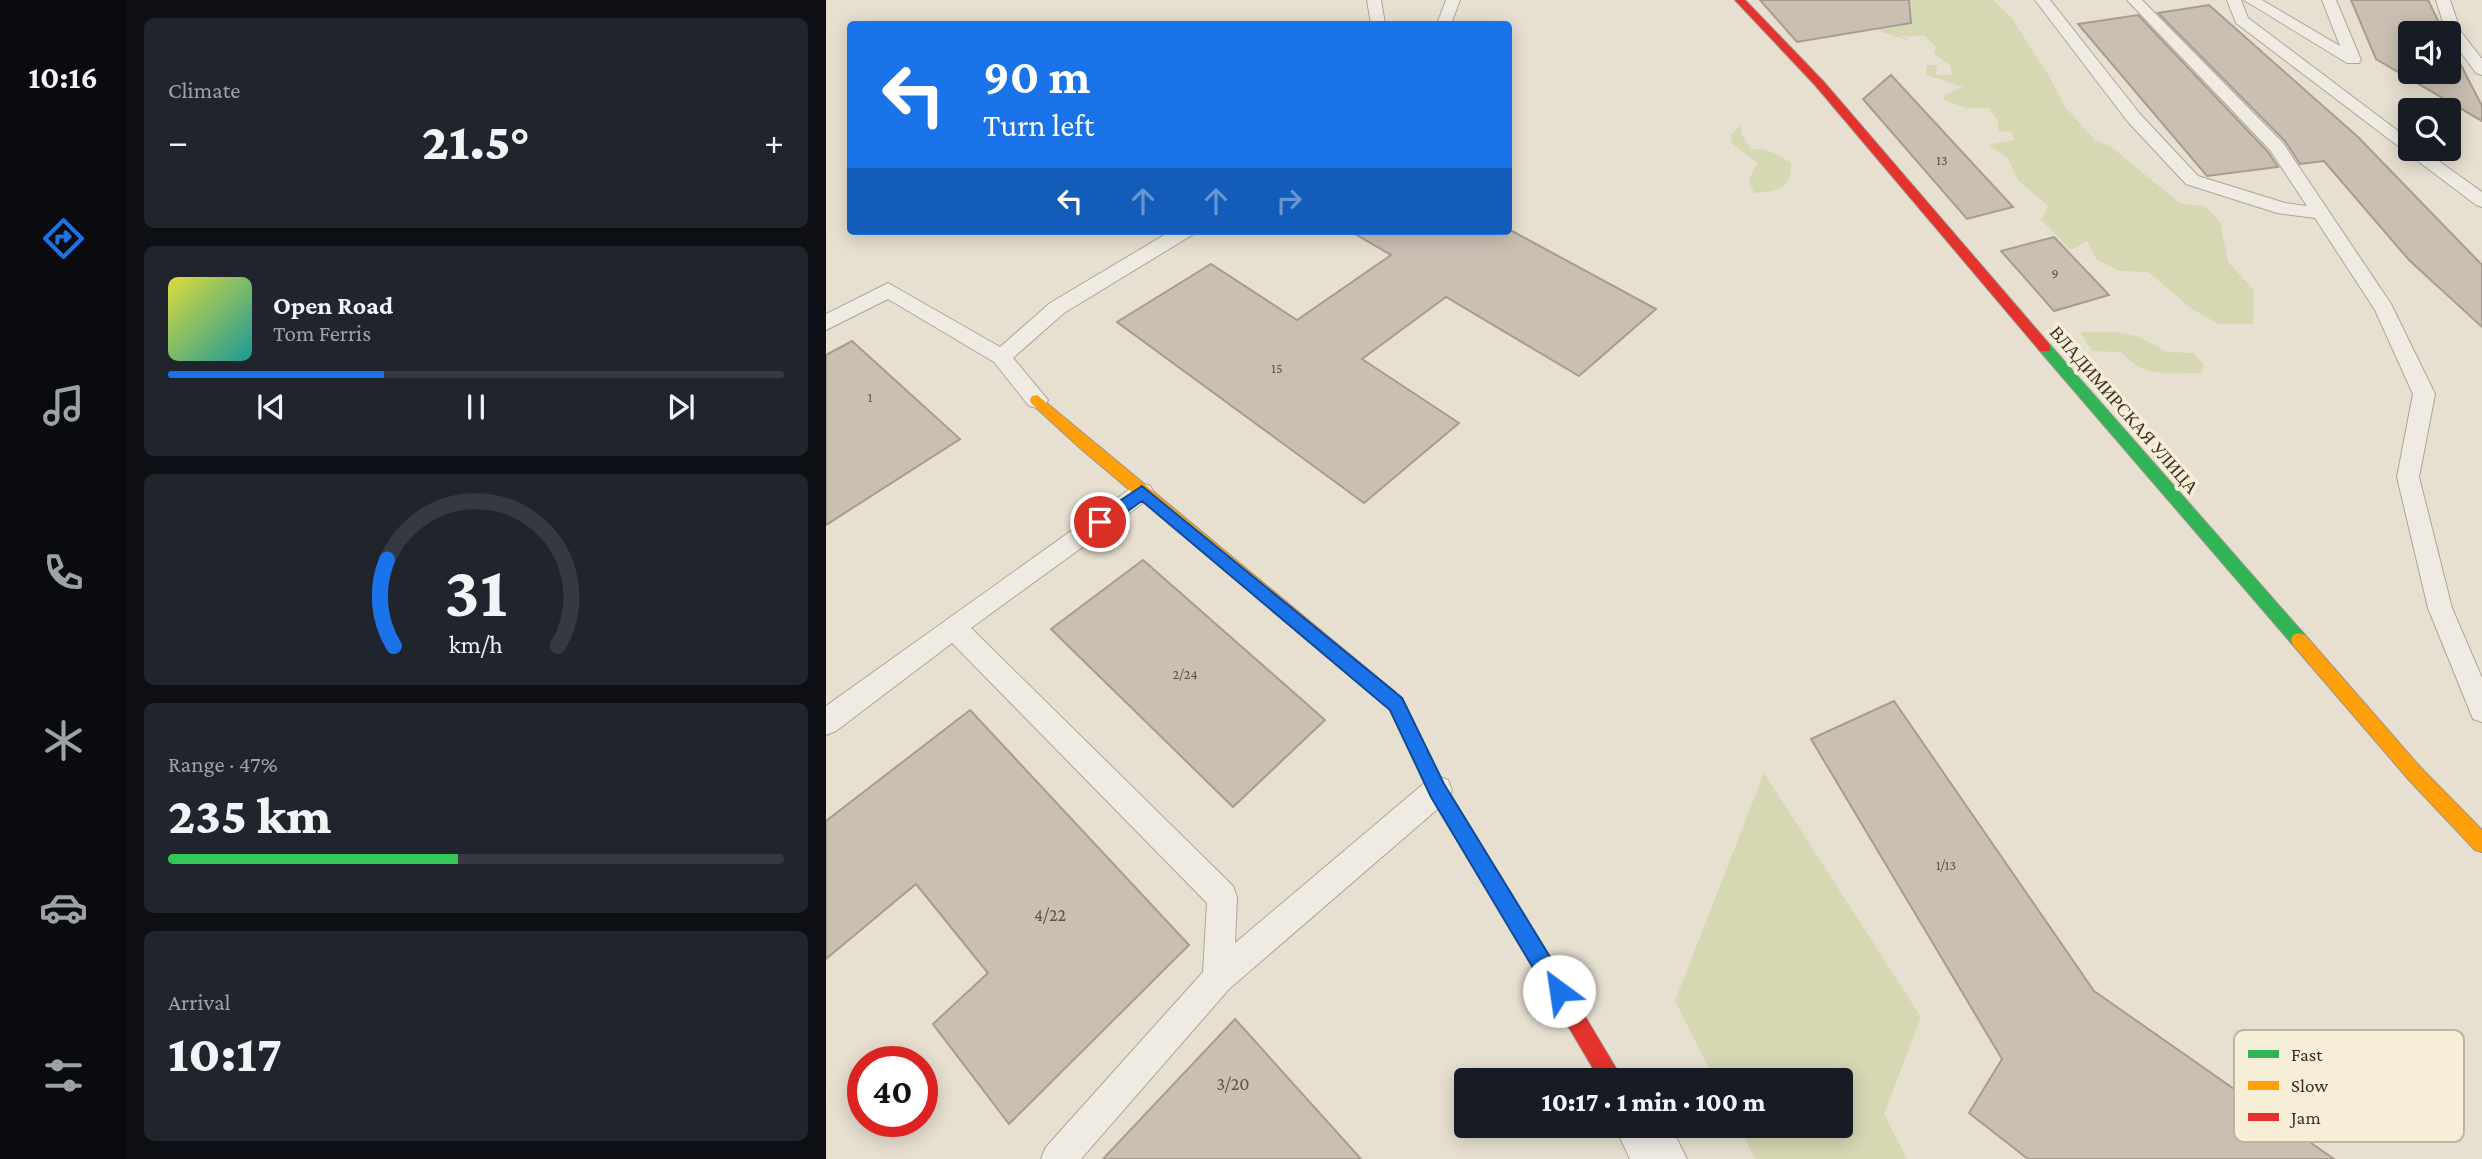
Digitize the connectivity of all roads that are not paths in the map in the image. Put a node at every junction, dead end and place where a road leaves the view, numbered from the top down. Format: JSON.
{"nodes":[{"id":1,"x":1374,"y":0,"type":"edge"},
{"id":2,"x":1453,"y":0,"type":"edge"},
{"id":3,"x":1740,"y":0,"type":"edge"},
{"id":4,"x":2042,"y":0,"type":"edge"},
{"id":5,"x":2134,"y":0,"type":"edge"},
{"id":6,"x":2234,"y":0,"type":"edge"},
{"id":7,"x":2251,"y":0,"type":"edge"},
{"id":8,"x":2329,"y":0,"type":"edge"},
{"id":9,"x":2443,"y":0,"type":"edge"},
{"id":10,"x":1378,"y":21,"type":"edge"},
{"id":11,"x":1445,"y":21,"type":"edge"},
{"id":12,"x":2450,"y":21,"type":"edge"},
{"id":13,"x":2461,"y":35,"type":"edge"},
{"id":14,"x":2461,"y":42,"type":"edge"},
{"id":15,"x":2482,"y":43,"type":"edge"},
{"id":16,"x":2482,"y":70,"type":"edge"},
{"id":17,"x":2398,"y":139,"type":"edge"},
{"id":18,"x":2428,"y":161,"type":"edge"},
{"id":19,"x":2482,"y":201,"type":"edge"},
{"id":20,"x":2320,"y":212,"type":"junction"},
{"id":21,"x":1178,"y":235,"type":"edge"},
{"id":22,"x":826,"y":323,"type":"edge"},
{"id":23,"x":1001,"y":357,"type":"junction"},
{"id":24,"x":1037,"y":400,"type":"joint"},
{"id":25,"x":1142,"y":492,"type":"junction"},
{"id":26,"x":953,"y":627,"type":"junction"},
{"id":27,"x":2482,"y":710,"type":"edge"},
{"id":28,"x":826,"y":722,"type":"edge"},
{"id":29,"x":1437,"y":790,"type":"junction"},
{"id":30,"x":2482,"y":843,"type":"edge"},
{"id":31,"x":1218,"y":978,"type":"junction"},
{"id":32,"x":1605,"y":1068,"type":"edge"},
{"id":33,"x":1648,"y":1138,"type":"edge"},
{"id":34,"x":1058,"y":1159,"type":"edge"},
{"id":35,"x":1660,"y":1159,"type":"edge"}],
"edges":[{"from":1,"to":10,"type":"lane"},
{"from":2,"to":11,"type":"lane"},
{"from":3,"to":30,"type":"street","name":"ВЛАДИМИРСКАЯ УЛИЦА"},
{"from":4,"to":20,"type":"lane"},
{"from":5,"to":20,"type":"lane"},
{"from":6,"to":17,"type":"lane"},
{"from":7,"to":8,"type":"lane"},
{"from":9,"to":12,"type":"lane"},
{"from":13,"to":15,"type":"lane"},
{"from":14,"to":16,"type":"lane"},
{"from":18,"to":19,"type":"lane"},
{"from":20,"to":27,"type":"lane"},
{"from":21,"to":23,"type":"lane"},
{"from":22,"to":23,"type":"lane"},
{"from":23,"to":24,"type":"lane"},
{"from":24,"to":25,"type":"street"},
{"from":25,"to":26,"type":"lane"},
{"from":25,"to":29,"type":"street"},
{"from":26,"to":28,"type":"lane"},
{"from":26,"to":31,"type":"lane"},
{"from":29,"to":31,"type":"lane"},
{"from":29,"to":32,"type":"street"},
{"from":31,"to":34,"type":"lane"},
{"from":33,"to":35,"type":"street"}]}
